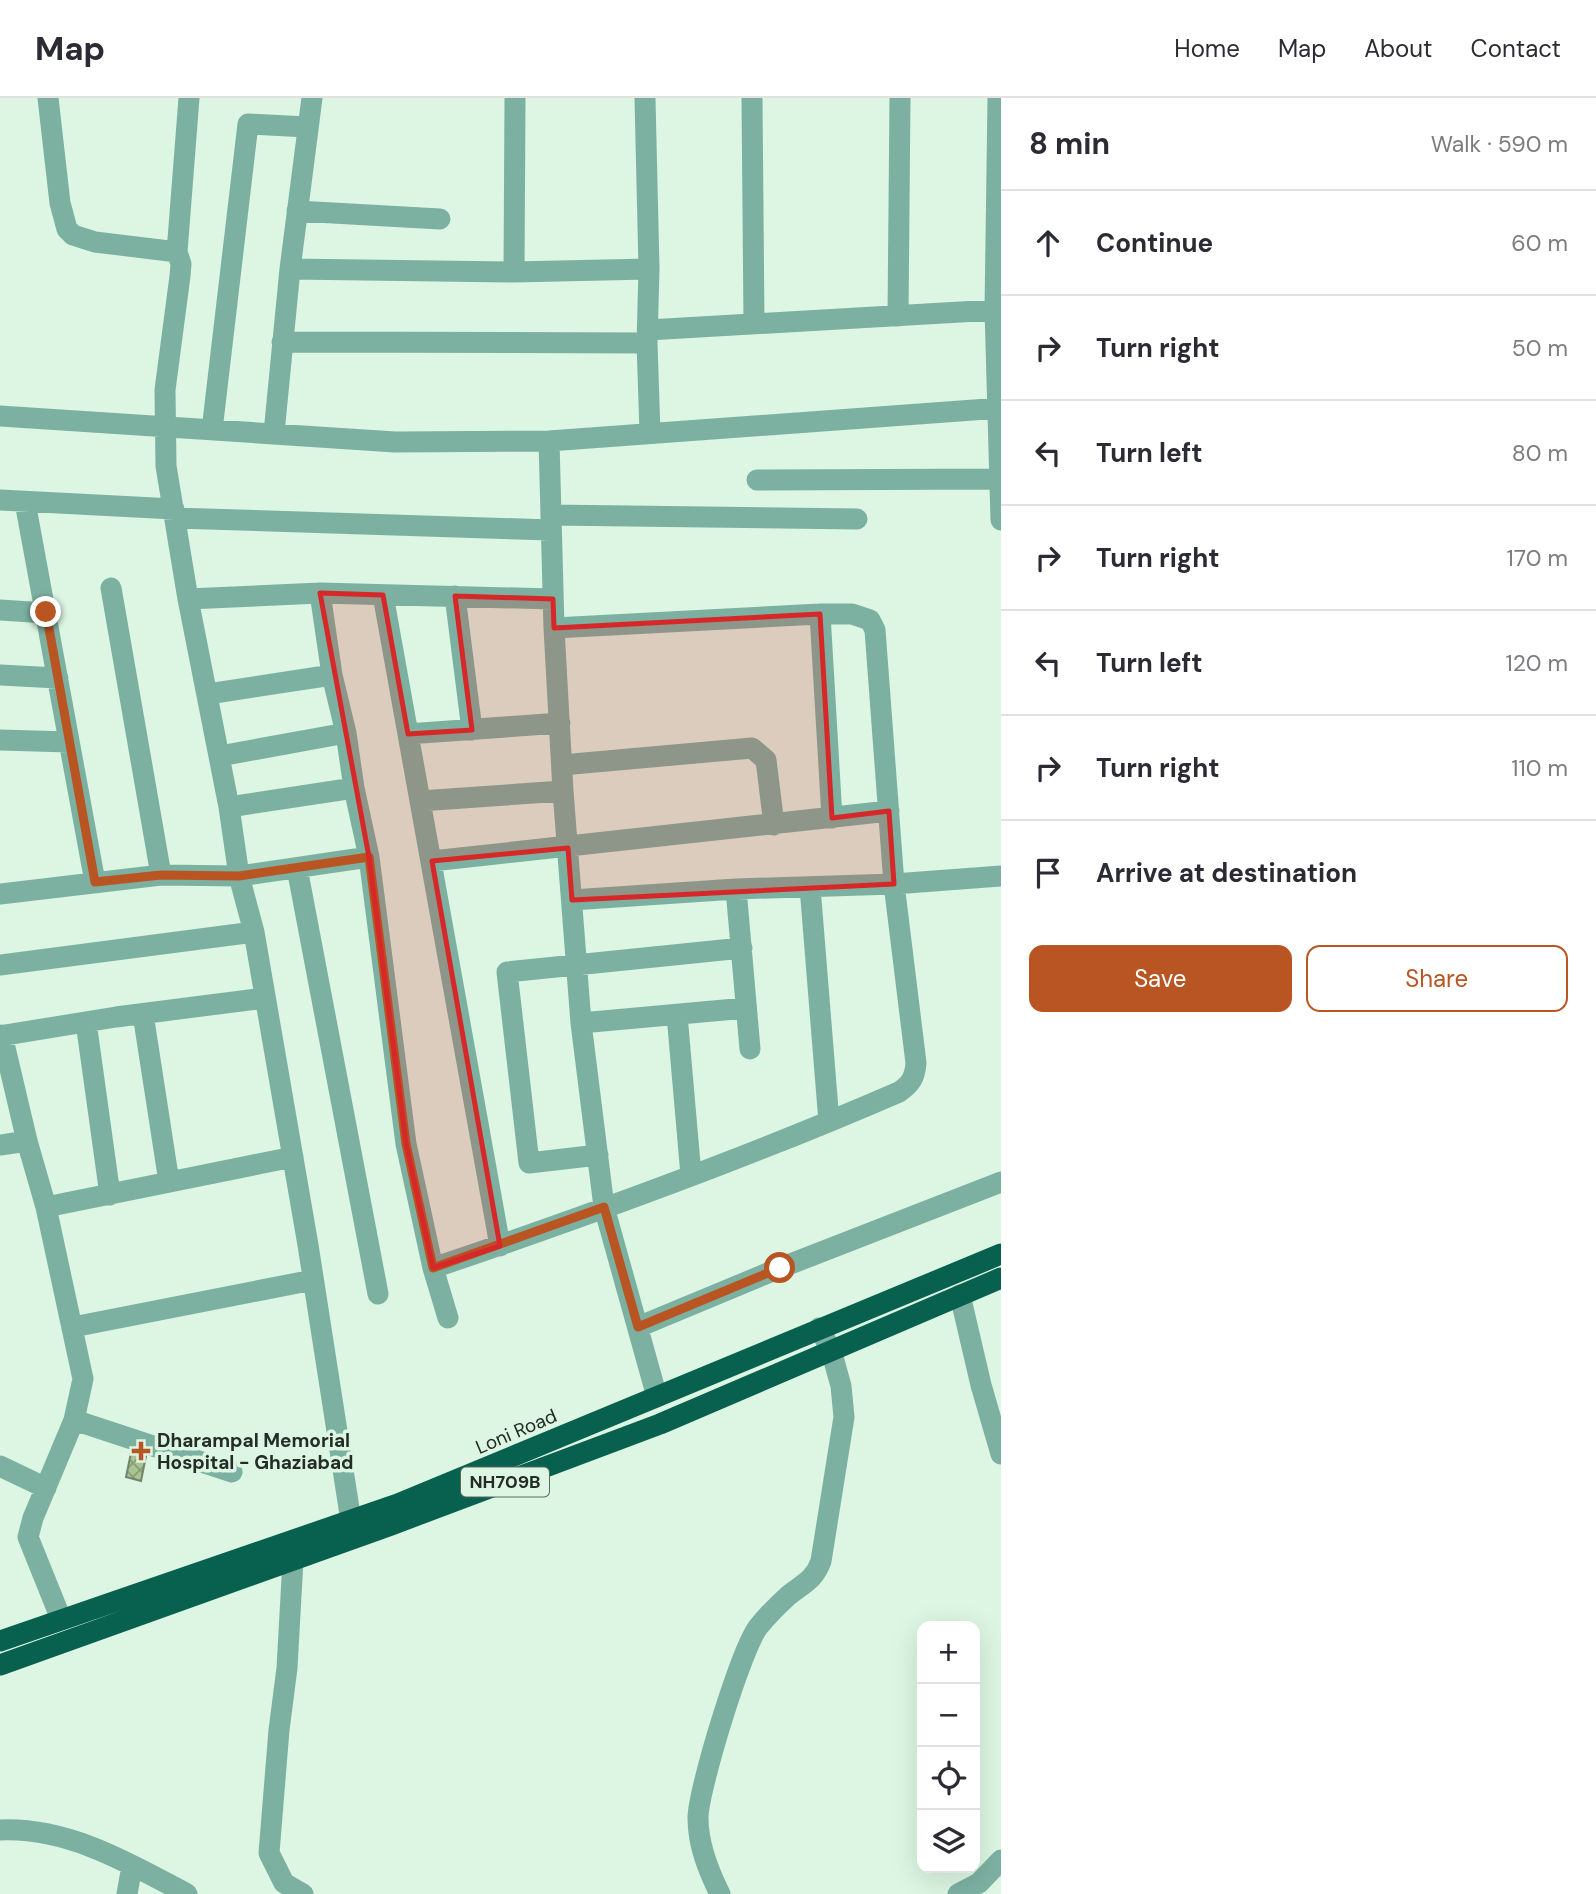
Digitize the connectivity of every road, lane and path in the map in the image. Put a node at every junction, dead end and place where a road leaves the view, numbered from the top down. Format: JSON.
{"nodes":[{"id":1,"x":48,"y":98,"type":"edge"},
{"id":2,"x":189,"y":98,"type":"edge"},
{"id":3,"x":312,"y":98,"type":"edge"},
{"id":4,"x":515,"y":98,"type":"edge"},
{"id":5,"x":645,"y":98,"type":"edge"},
{"id":6,"x":752,"y":98,"type":"edge"},
{"id":7,"x":900,"y":98,"type":"edge"},
{"id":8,"x":998,"y":98,"type":"edge"},
{"id":9,"x":307,"y":127,"type":"junction"},
{"id":10,"x":297,"y":211,"type":"junction"},
{"id":11,"x":998,"y":218,"type":"edge"},
{"id":12,"x":440,"y":219,"type":"dead end"},
{"id":13,"x":177,"y":252,"type":"junction"},
{"id":14,"x":290,"y":269,"type":"junction"},
{"id":15,"x":649,"y":269,"type":"junction"},
{"id":16,"x":514,"y":272,"type":"junction"},
{"id":17,"x":995,"y":310,"type":"junction"},
{"id":18,"x":898,"y":316,"type":"junction"},
{"id":19,"x":754,"y":324,"type":"junction"},
{"id":20,"x":648,"y":337,"type":"junction"},
{"id":21,"x":282,"y":342,"type":"junction"},
{"id":22,"x":999,"y":408,"type":"edge"},
{"id":23,"x":0,"y":416,"type":"edge"},
{"id":24,"x":164,"y":427,"type":"junction"},
{"id":25,"x":212,"y":429,"type":"junction"},
{"id":26,"x":274,"y":433,"type":"junction"},
{"id":27,"x":650,"y":433,"type":"junction"},
{"id":28,"x":549,"y":441,"type":"junction"},
{"id":29,"x":998,"y":479,"type":"junction"},
{"id":30,"x":757,"y":480,"type":"dead end"},
{"id":31,"x":0,"y":500,"type":"edge"},
{"id":32,"x":25,"y":502,"type":"junction"},
{"id":33,"x":174,"y":514,"type":"junction"},
{"id":34,"x":857,"y":519,"type":"dead end"},
{"id":35,"x":1001,"y":520,"type":"edge"},
{"id":36,"x":551,"y":523,"type":"junction"},
{"id":37,"x":111,"y":588,"type":"dead end"},
{"id":38,"x":320,"y":593,"type":"junction"},
{"id":39,"x":383,"y":595,"type":"junction"},
{"id":40,"x":455,"y":596,"type":"junction"},
{"id":41,"x":188,"y":599,"type":"junction"},
{"id":42,"x":553,"y":599,"type":"junction"},
{"id":43,"x":0,"y":610,"type":"edge"},
{"id":44,"x":46,"y":612,"type":"junction"},
{"id":45,"x":820,"y":614,"type":"junction"},
{"id":46,"x":554,"y":628,"type":"junction"},
{"id":47,"x":0,"y":675,"type":"edge"},
{"id":48,"x":332,"y":675,"type":"junction"},
{"id":49,"x":58,"y":678,"type":"junction"},
{"id":50,"x":208,"y":694,"type":"junction"},
{"id":51,"x":560,"y":723,"type":"junction"},
{"id":52,"x":472,"y":730,"type":"junction"},
{"id":53,"x":346,"y":733,"type":"junction"},
{"id":54,"x":408,"y":734,"type":"junction"},
{"id":55,"x":0,"y":740,"type":"edge"},
{"id":56,"x":69,"y":742,"type":"junction"},
{"id":57,"x":220,"y":756,"type":"junction"},
{"id":58,"x":562,"y":765,"type":"junction"},
{"id":59,"x":354,"y":788,"type":"junction"},
{"id":60,"x":563,"y":791,"type":"junction"},
{"id":61,"x":420,"y":801,"type":"junction"},
{"id":62,"x":229,"y":807,"type":"junction"},
{"id":63,"x":888,"y":811,"type":"junction"},
{"id":64,"x":832,"y":818,"type":"junction"},
{"id":65,"x":774,"y":825,"type":"junction"},
{"id":66,"x":568,"y":848,"type":"junction"},
{"id":67,"x":369,"y":857,"type":"junction"},
{"id":68,"x":432,"y":861,"type":"junction"},
{"id":69,"x":298,"y":868,"type":"junction"},
{"id":70,"x":161,"y":875,"type":"junction"},
{"id":71,"x":239,"y":876,"type":"junction"},
{"id":72,"x":1001,"y":876,"type":"edge"},
{"id":73,"x":95,"y":882,"type":"junction"},
{"id":74,"x":894,"y":884,"type":"junction"},
{"id":75,"x":810,"y":887,"type":"junction"},
{"id":76,"x":736,"y":888,"type":"junction"},
{"id":77,"x":0,"y":894,"type":"edge"},
{"id":78,"x":572,"y":900,"type":"junction"},
{"id":79,"x":254,"y":932,"type":"junction"},
{"id":80,"x":742,"y":948,"type":"junction"},
{"id":81,"x":577,"y":964,"type":"junction"},
{"id":82,"x":0,"y":965,"type":"edge"},
{"id":83,"x":265,"y":998,"type":"junction"},
{"id":84,"x":746,"y":1008,"type":"junction"},
{"id":85,"x":144,"y":1014,"type":"junction"},
{"id":86,"x":677,"y":1014,"type":"junction"},
{"id":87,"x":86,"y":1022,"type":"junction"},
{"id":88,"x":581,"y":1023,"type":"junction"},
{"id":89,"x":1,"y":1036,"type":"edge"},
{"id":90,"x":750,"y":1049,"type":"dead end"},
{"id":91,"x":829,"y":1122,"type":"junction"},
{"id":92,"x":27,"y":1141,"type":"junction"},
{"id":93,"x":0,"y":1145,"type":"edge"},
{"id":94,"x":598,"y":1155,"type":"junction"},
{"id":95,"x":293,"y":1157,"type":"junction"},
{"id":96,"x":691,"y":1175,"type":"junction"},
{"id":97,"x":169,"y":1182,"type":"junction"},
{"id":98,"x":1001,"y":1182,"type":"edge"},
{"id":99,"x":110,"y":1195,"type":"junction"},
{"id":100,"x":46,"y":1207,"type":"junction"},
{"id":101,"x":604,"y":1207,"type":"junction"},
{"id":102,"x":500,"y":1246,"type":"junction"},
{"id":103,"x":1001,"y":1254,"type":"edge"},
{"id":104,"x":433,"y":1268,"type":"junction"},
{"id":105,"x":1001,"y":1278,"type":"edge"},
{"id":106,"x":313,"y":1280,"type":"junction"},
{"id":107,"x":378,"y":1294,"type":"dead end"},
{"id":108,"x":960,"y":1295,"type":"junction"},
{"id":109,"x":449,"y":1318,"type":"dead end"},
{"id":110,"x":73,"y":1327,"type":"junction"},
{"id":111,"x":638,"y":1327,"type":"junction"},
{"id":112,"x":819,"y":1328,"type":"junction"},
{"id":113,"x":831,"y":1350,"type":"junction"},
{"id":114,"x":657,"y":1397,"type":"junction"},
{"id":115,"x":74,"y":1420,"type":"junction"},
{"id":116,"x":1001,"y":1454,"type":"edge"},
{"id":117,"x":0,"y":1466,"type":"edge"},
{"id":118,"x":232,"y":1472,"type":"dead end"},
{"id":119,"x":46,"y":1488,"type":"junction"},
{"id":120,"x":351,"y":1521,"type":"junction"},
{"id":121,"x":293,"y":1560,"type":"junction"},
{"id":122,"x":61,"y":1619,"type":"junction"},
{"id":123,"x":0,"y":1641,"type":"edge"},
{"id":124,"x":0,"y":1665,"type":"edge"},
{"id":125,"x":0,"y":1830,"type":"edge"},
{"id":126,"x":1001,"y":1860,"type":"edge"},
{"id":127,"x":132,"y":1866,"type":"junction"},
{"id":128,"x":127,"y":1894,"type":"edge"},
{"id":129,"x":187,"y":1894,"type":"edge"},
{"id":130,"x":303,"y":1894,"type":"edge"},
{"id":131,"x":720,"y":1894,"type":"edge"},
{"id":132,"x":958,"y":1894,"type":"edge"}],
"edges":[{"from":1,"to":13,"type":"street"},
{"from":2,"to":13,"type":"street"},
{"from":3,"to":9,"type":"street"},
{"from":4,"to":16,"type":"street"},
{"from":5,"to":15,"type":"street"},
{"from":6,"to":19,"type":"street"},
{"from":7,"to":18,"type":"street"},
{"from":8,"to":11,"type":"street"},
{"from":9,"to":10,"type":"street"},
{"from":9,"to":25,"type":"street"},
{"from":10,"to":12,"type":"street"},
{"from":10,"to":14,"type":"street"},
{"from":11,"to":17,"type":"street"},
{"from":13,"to":24,"type":"street"},
{"from":14,"to":16,"type":"street"},
{"from":14,"to":21,"type":"street"},
{"from":15,"to":16,"type":"street"},
{"from":15,"to":20,"type":"street"},
{"from":17,"to":18,"type":"street"},
{"from":17,"to":22,"type":"street"},
{"from":18,"to":19,"type":"street"},
{"from":19,"to":20,"type":"street"},
{"from":20,"to":21,"type":"street"},
{"from":20,"to":27,"type":"street"},
{"from":21,"to":26,"type":"street"},
{"from":22,"to":27,"type":"street"},
{"from":22,"to":29,"type":"street"},
{"from":23,"to":24,"type":"street"},
{"from":24,"to":25,"type":"street"},
{"from":24,"to":33,"type":"street"},
{"from":25,"to":26,"type":"street"},
{"from":26,"to":28,"type":"street"},
{"from":27,"to":28,"type":"street"},
{"from":28,"to":36,"type":"street"},
{"from":29,"to":30,"type":"street"},
{"from":29,"to":35,"type":"street"},
{"from":31,"to":32,"type":"street"},
{"from":32,"to":33,"type":"street"},
{"from":32,"to":44,"type":"street"},
{"from":33,"to":36,"type":"street"},
{"from":33,"to":41,"type":"street"},
{"from":34,"to":36,"type":"street"},
{"from":36,"to":42,"type":"street"},
{"from":37,"to":70,"type":"street"},
{"from":38,"to":39,"type":"street"},
{"from":38,"to":41,"type":"street"},
{"from":38,"to":48,"type":"street"},
{"from":39,"to":40,"type":"street"},
{"from":39,"to":54,"type":"street"},
{"from":40,"to":42,"type":"street"},
{"from":40,"to":52,"type":"street"},
{"from":41,"to":50,"type":"street"},
{"from":42,"to":46,"type":"street"},
{"from":43,"to":44,"type":"street"},
{"from":44,"to":49,"type":"street"},
{"from":45,"to":46,"type":"street"},
{"from":45,"to":63,"type":"street"},
{"from":45,"to":64,"type":"street"},
{"from":46,"to":51,"type":"street"},
{"from":47,"to":49,"type":"street"},
{"from":48,"to":50,"type":"street"},
{"from":48,"to":53,"type":"street"},
{"from":49,"to":56,"type":"street"},
{"from":50,"to":57,"type":"street"},
{"from":51,"to":52,"type":"street"},
{"from":51,"to":58,"type":"street"},
{"from":52,"to":54,"type":"street"},
{"from":53,"to":57,"type":"street"},
{"from":53,"to":59,"type":"street"},
{"from":54,"to":61,"type":"street"},
{"from":55,"to":56,"type":"street"},
{"from":56,"to":73,"type":"street"},
{"from":57,"to":62,"type":"street"},
{"from":58,"to":60,"type":"street"},
{"from":58,"to":65,"type":"street"},
{"from":59,"to":62,"type":"street"},
{"from":59,"to":67,"type":"street"},
{"from":60,"to":61,"type":"street"},
{"from":60,"to":66,"type":"street"},
{"from":61,"to":68,"type":"street"},
{"from":62,"to":71,"type":"street"},
{"from":63,"to":64,"type":"street"},
{"from":63,"to":74,"type":"street"},
{"from":64,"to":65,"type":"street"},
{"from":65,"to":66,"type":"street"},
{"from":66,"to":68,"type":"street"},
{"from":66,"to":78,"type":"street"},
{"from":67,"to":69,"type":"street"},
{"from":67,"to":104,"type":"street"},
{"from":68,"to":102,"type":"street"},
{"from":69,"to":71,"type":"street"},
{"from":69,"to":107,"type":"street"},
{"from":70,"to":71,"type":"street"},
{"from":70,"to":73,"type":"street"},
{"from":71,"to":79,"type":"street"},
{"from":72,"to":74,"type":"street"},
{"from":73,"to":77,"type":"street"},
{"from":74,"to":75,"type":"street"},
{"from":74,"to":91,"type":"street"},
{"from":75,"to":76,"type":"street"},
{"from":75,"to":91,"type":"street"},
{"from":76,"to":78,"type":"street"},
{"from":76,"to":80,"type":"street"},
{"from":78,"to":81,"type":"street"},
{"from":79,"to":82,"type":"street"},
{"from":79,"to":83,"type":"street"},
{"from":80,"to":81,"type":"street"},
{"from":80,"to":84,"type":"street"},
{"from":81,"to":88,"type":"street"},
{"from":81,"to":94,"type":"street"},
{"from":83,"to":85,"type":"street"},
{"from":83,"to":95,"type":"street"},
{"from":84,"to":86,"type":"street"},
{"from":84,"to":90,"type":"street"},
{"from":85,"to":87,"type":"street"},
{"from":85,"to":97,"type":"street"},
{"from":86,"to":88,"type":"street"},
{"from":86,"to":96,"type":"street"},
{"from":87,"to":89,"type":"street"},
{"from":87,"to":99,"type":"street"},
{"from":88,"to":94,"type":"street"},
{"from":89,"to":92,"type":"street"},
{"from":91,"to":96,"type":"street"},
{"from":92,"to":93,"type":"street"},
{"from":92,"to":100,"type":"street"},
{"from":94,"to":101,"type":"street"},
{"from":95,"to":97,"type":"street"},
{"from":95,"to":106,"type":"street"},
{"from":96,"to":101,"type":"street"},
{"from":97,"to":99,"type":"street"},
{"from":98,"to":111,"type":"street"},
{"from":99,"to":100,"type":"street"},
{"from":100,"to":110,"type":"street"},
{"from":101,"to":102,"type":"street"},
{"from":101,"to":111,"type":"street"},
{"from":102,"to":104,"type":"street"},
{"from":103,"to":112,"type":"highway","name":"Loni Road","number":"NH709B"},
{"from":104,"to":109,"type":"street"},
{"from":105,"to":108,"type":"highway","number":"NH709B"},
{"from":106,"to":110,"type":"street"},
{"from":106,"to":120,"type":"street"},
{"from":108,"to":113,"type":"highway","number":"NH709B"},
{"from":108,"to":116,"type":"street"},
{"from":110,"to":115,"type":"street"},
{"from":111,"to":114,"type":"street"},
{"from":112,"to":113,"type":"street"},
{"from":112,"to":114,"type":"highway","name":"Loni Road","number":"NH709B"},
{"from":113,"to":121,"type":"highway","number":"NH709B"},
{"from":113,"to":131,"type":"street"},
{"from":114,"to":120,"type":"highway","name":"Loni Road","number":"NH709B"},
{"from":115,"to":118,"type":"street"},
{"from":115,"to":119,"type":"street"},
{"from":117,"to":119,"type":"street"},
{"from":119,"to":122,"type":"street"},
{"from":120,"to":122,"type":"highway","name":"Loni Road","number":"NH709B"},
{"from":121,"to":124,"type":"highway","number":"NH709B"},
{"from":121,"to":130,"type":"street"},
{"from":122,"to":123,"type":"highway","name":"Loni Road","number":"NH709B"},
{"from":125,"to":127,"type":"street"},
{"from":126,"to":132,"type":"street"},
{"from":127,"to":128,"type":"street"},
{"from":127,"to":129,"type":"street"}]}
